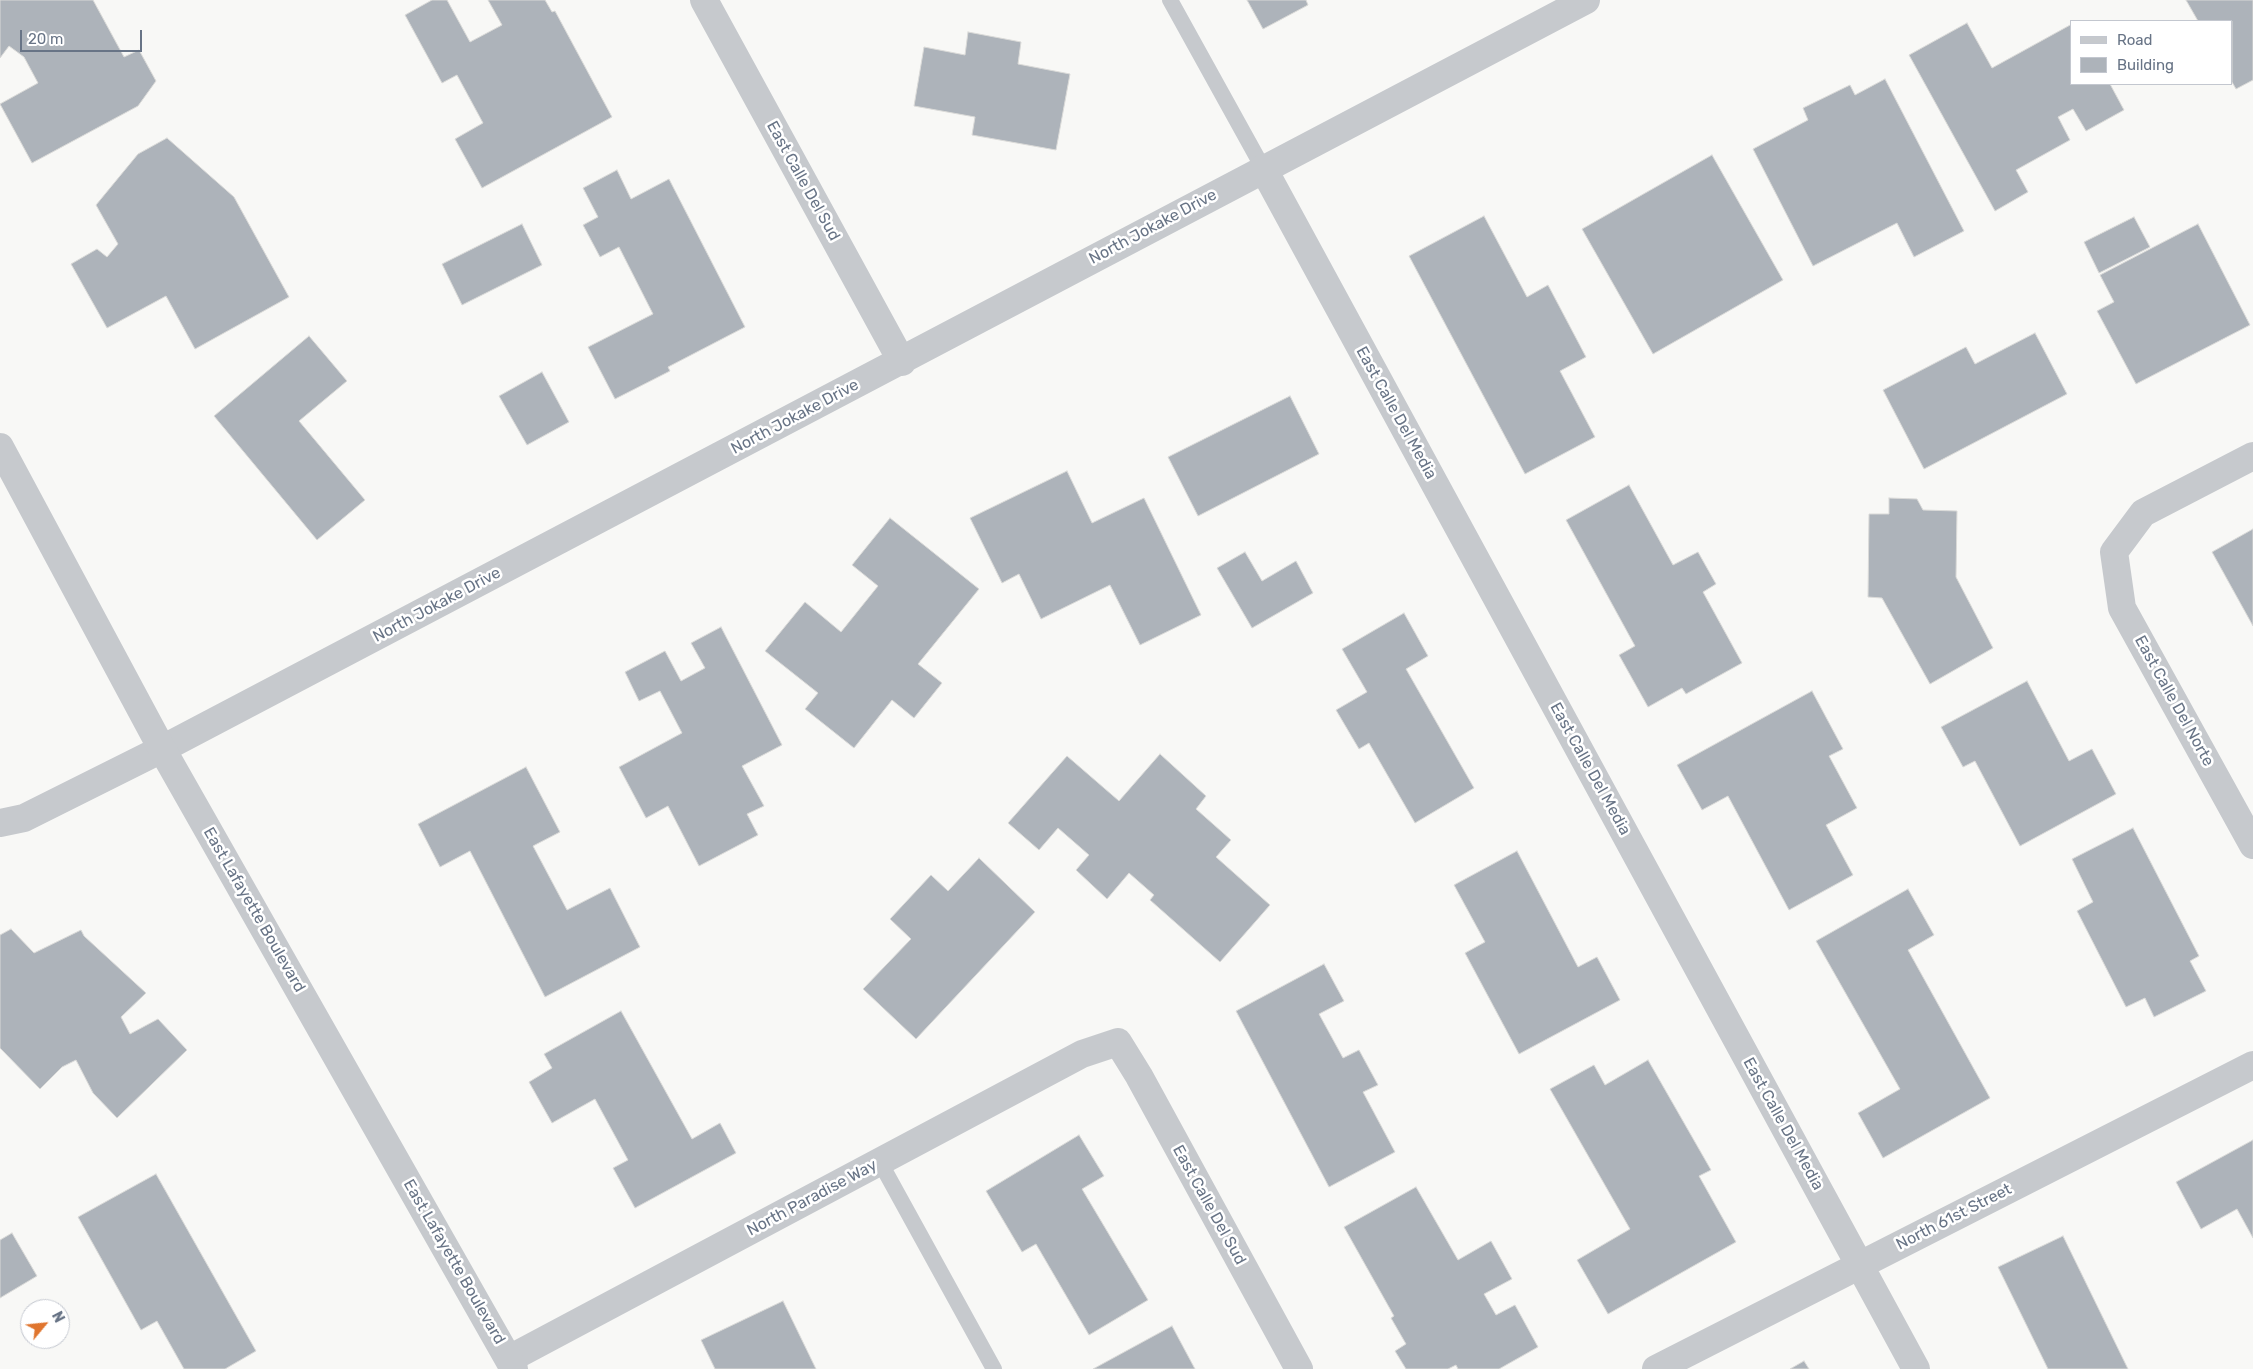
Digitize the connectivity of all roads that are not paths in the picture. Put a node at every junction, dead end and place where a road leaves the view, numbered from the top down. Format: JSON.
{"nodes":[{"id":1,"x":704,"y":0,"type":"edge"},
{"id":2,"x":1170,"y":0,"type":"edge"},
{"id":3,"x":1586,"y":0,"type":"edge"},
{"id":4,"x":1263,"y":168,"type":"junction"},
{"id":5,"x":902,"y":362,"type":"junction"},
{"id":6,"x":0,"y":447,"type":"edge"},
{"id":7,"x":2253,"y":456,"type":"edge"},
{"id":8,"x":162,"y":749,"type":"junction"},
{"id":9,"x":0,"y":823,"type":"edge"},
{"id":10,"x":2253,"y":844,"type":"edge"},
{"id":11,"x":1118,"y":1042,"type":"joint"},
{"id":12,"x":2253,"y":1065,"type":"edge"},
{"id":13,"x":880,"y":1162,"type":"junction"},
{"id":14,"x":1860,"y":1265,"type":"junction"},
{"id":15,"x":512,"y":1364,"type":"edge"},
{"id":16,"x":994,"y":1369,"type":"edge"},
{"id":17,"x":1299,"y":1369,"type":"edge"},
{"id":18,"x":1656,"y":1369,"type":"edge"},
{"id":19,"x":1916,"y":1369,"type":"edge"}],
"edges":[{"from":1,"to":5,"type":"street","name":"East Calle Del Sud"},
{"from":2,"to":4,"type":"lane"},
{"from":3,"to":4,"type":"street","name":"North Jokake Drive"},
{"from":4,"to":5,"type":"street","name":"North Jokake Drive"},
{"from":4,"to":14,"type":"street","name":"East Calle Del Media"},
{"from":5,"to":8,"type":"street","name":"North Jokake Drive"},
{"from":6,"to":8,"type":"street","name":"East Lafayette Boulevard"},
{"from":7,"to":10,"type":"street","name":"East Calle Del Norte"},
{"from":8,"to":9,"type":"street","name":"North Jokake Drive"},
{"from":8,"to":15,"type":"street","name":"East Lafayette Boulevard"},
{"from":11,"to":13,"type":"street","name":"North Paradise Way"},
{"from":11,"to":17,"type":"street","name":"East Calle Del Sud"},
{"from":12,"to":14,"type":"street","name":"North 61st Street"},
{"from":13,"to":15,"type":"street","name":"North Paradise Way"},
{"from":13,"to":16,"type":"lane"},
{"from":14,"to":18,"type":"street","name":"North 61st Street"},
{"from":14,"to":19,"type":"street","name":"East Calle Del Media"}]}
